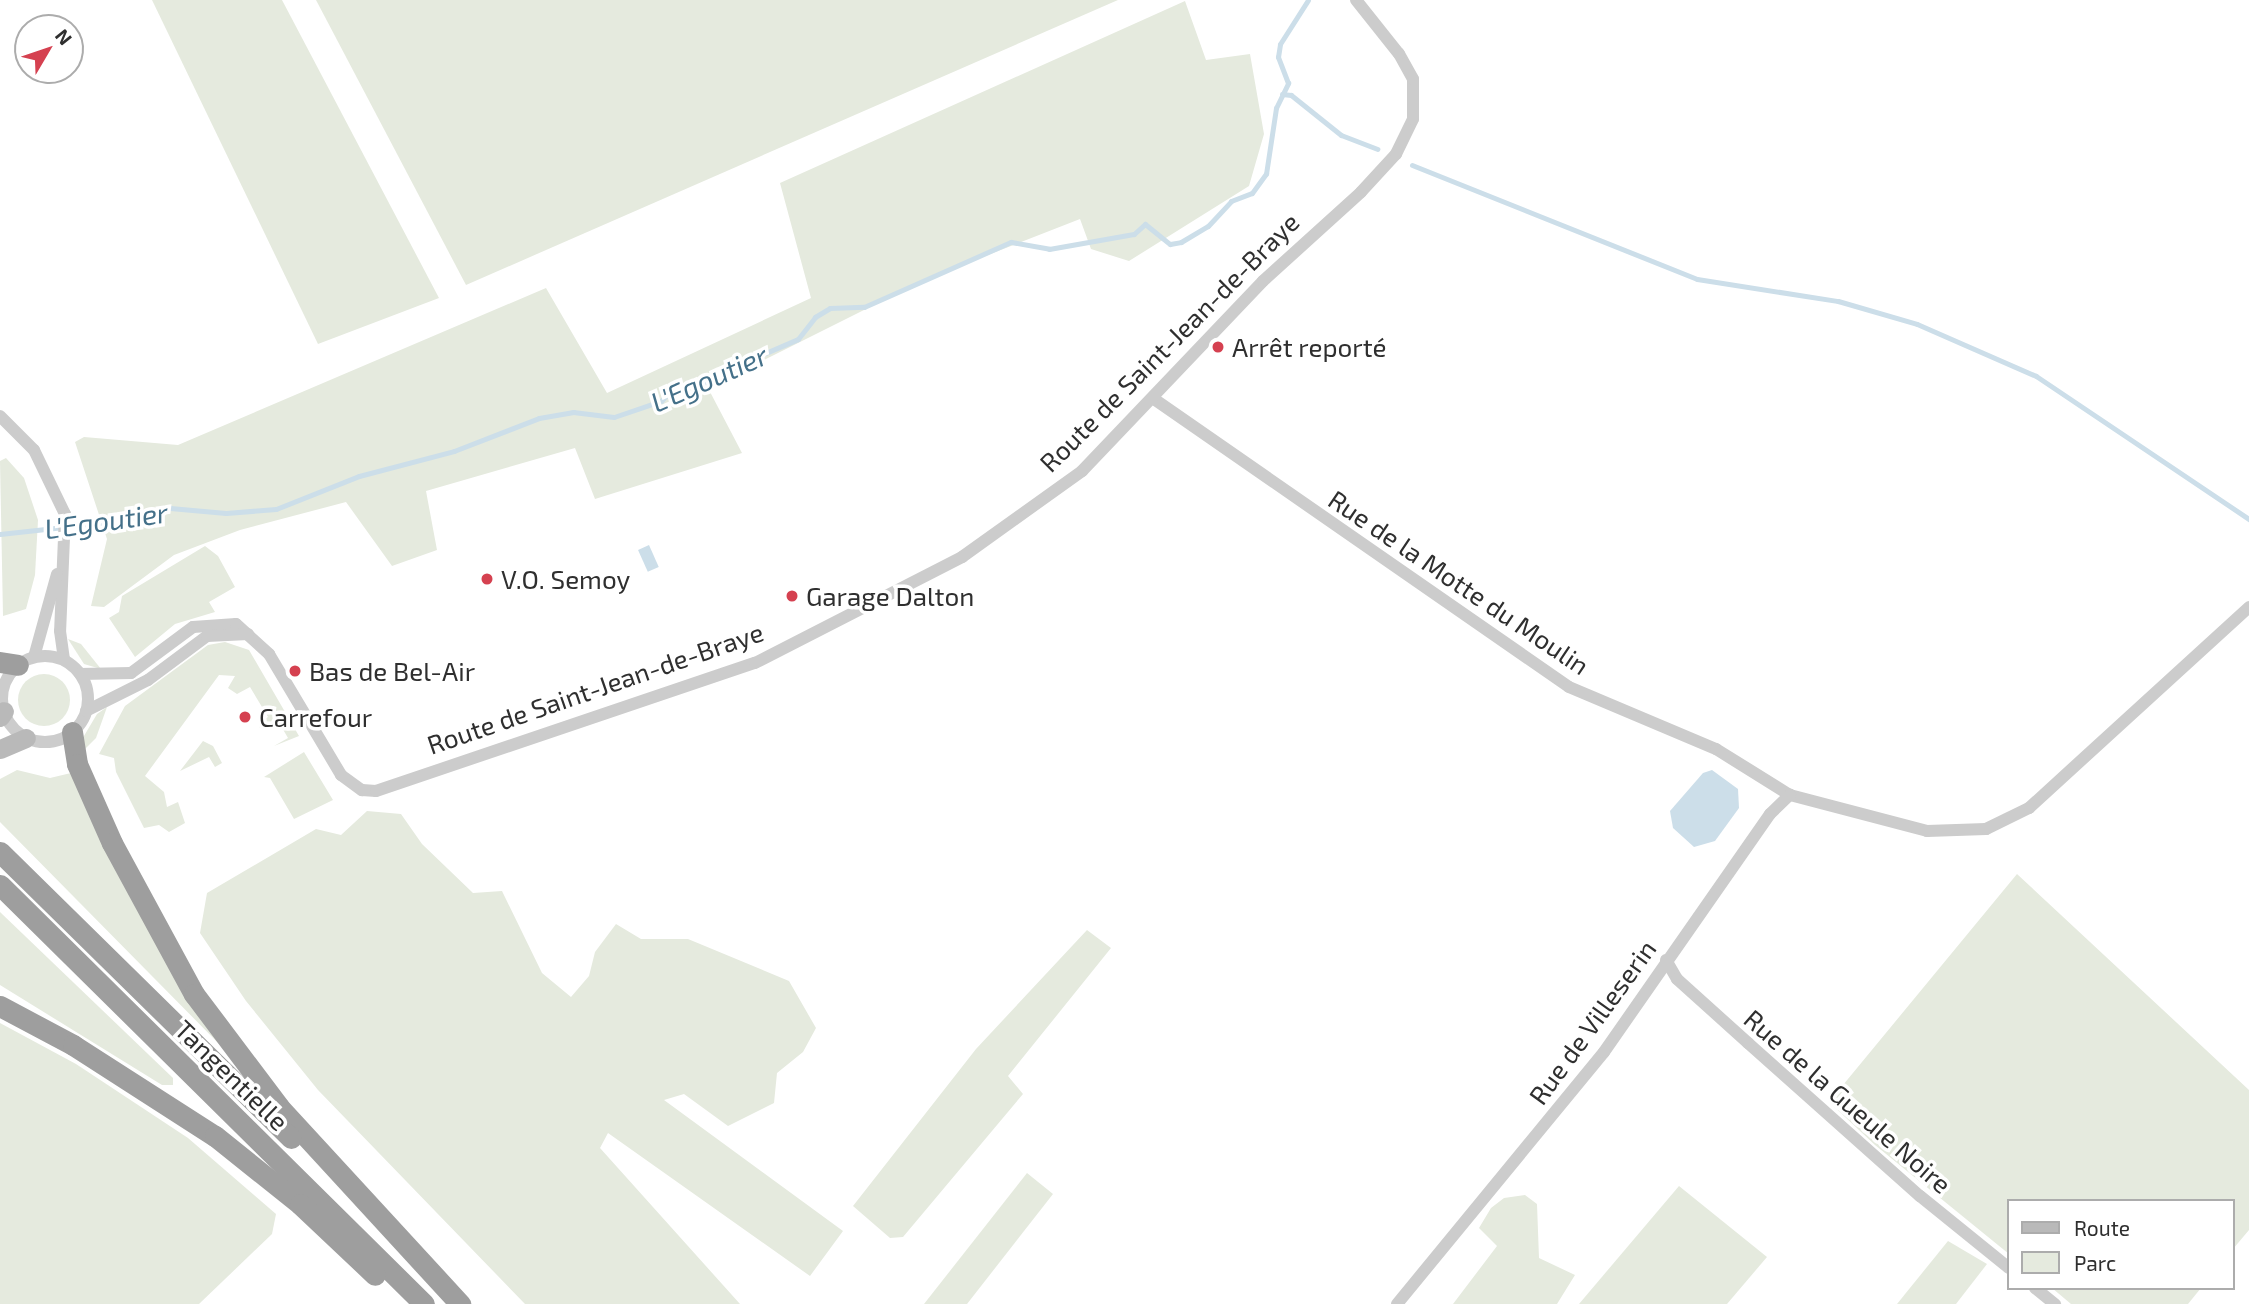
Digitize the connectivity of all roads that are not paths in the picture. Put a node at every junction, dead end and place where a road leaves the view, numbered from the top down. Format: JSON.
{"nodes":[{"id":1,"x":1356,"y":0,"type":"edge"},
{"id":2,"x":1154,"y":399,"type":"junction"},
{"id":3,"x":0,"y":416,"type":"edge"},
{"id":4,"x":64,"y":540,"type":"junction"},
{"id":5,"x":2249,"y":607,"type":"edge"},
{"id":6,"x":248,"y":634,"type":"junction"},
{"id":7,"x":64,"y":660,"type":"junction"},
{"id":8,"x":18,"y":661,"type":"edge"},
{"id":9,"x":80,"y":674,"type":"junction"},
{"id":10,"x":86,"y":711,"type":"junction"},
{"id":11,"x":2,"y":714,"type":"edge"},
{"id":12,"x":72,"y":732,"type":"junction"},
{"id":13,"x":26,"y":738,"type":"junction"},
{"id":14,"x":0,"y":749,"type":"edge"},
{"id":15,"x":1790,"y":795,"type":"junction"},
{"id":16,"x":0,"y":852,"type":"edge"},
{"id":17,"x":0,"y":885,"type":"edge"},
{"id":18,"x":1665,"y":960,"type":"junction"},
{"id":19,"x":0,"y":1006,"type":"edge"},
{"id":20,"x":2008,"y":1267,"type":"edge"},
{"id":21,"x":2037,"y":1290,"type":"edge"},
{"id":22,"x":408,"y":1304,"type":"edge"},
{"id":23,"x":424,"y":1304,"type":"edge"},
{"id":24,"x":460,"y":1304,"type":"edge"},
{"id":25,"x":1397,"y":1304,"type":"edge"},
{"id":26,"x":2054,"y":1304,"type":"edge"}],
"edges":[{"from":1,"to":2,"type":"street","name":"Route de Saint-Jean-de-Braye"},
{"from":2,"to":6,"type":"street","name":"Route de Saint-Jean-de-Braye"},
{"from":2,"to":15,"type":"street","name":"Rue de la Motte du Moulin"},
{"from":3,"to":4,"type":"street"},
{"from":4,"to":7,"type":"street"},
{"from":4,"to":8,"type":"street"},
{"from":5,"to":15,"type":"street","name":"Rue de la Motte du Moulin"},
{"from":6,"to":9,"type":"street","name":"Route de Saint-Jean-de-Braye"},
{"from":6,"to":10,"type":"street"},
{"from":7,"to":8,"type":"street"},
{"from":7,"to":9,"type":"street"},
{"from":8,"to":11,"type":"street"},
{"from":9,"to":10,"type":"street"},
{"from":10,"to":12,"type":"street"},
{"from":11,"to":13,"type":"street"},
{"from":12,"to":13,"type":"street"},
{"from":12,"to":24,"type":"highway"},
{"from":13,"to":14,"type":"main road"},
{"from":15,"to":18,"type":"street","name":"Rue de Villeserin"},
{"from":16,"to":24,"type":"highway"},
{"from":17,"to":23,"type":"highway","name":"Tangentielle"},
{"from":18,"to":20,"type":"street","name":"Rue de la Gueule Noire"},
{"from":18,"to":25,"type":"street","name":"Rue de Villeserin"},
{"from":19,"to":22,"type":"highway"},
{"from":21,"to":26,"type":"street"}]}
